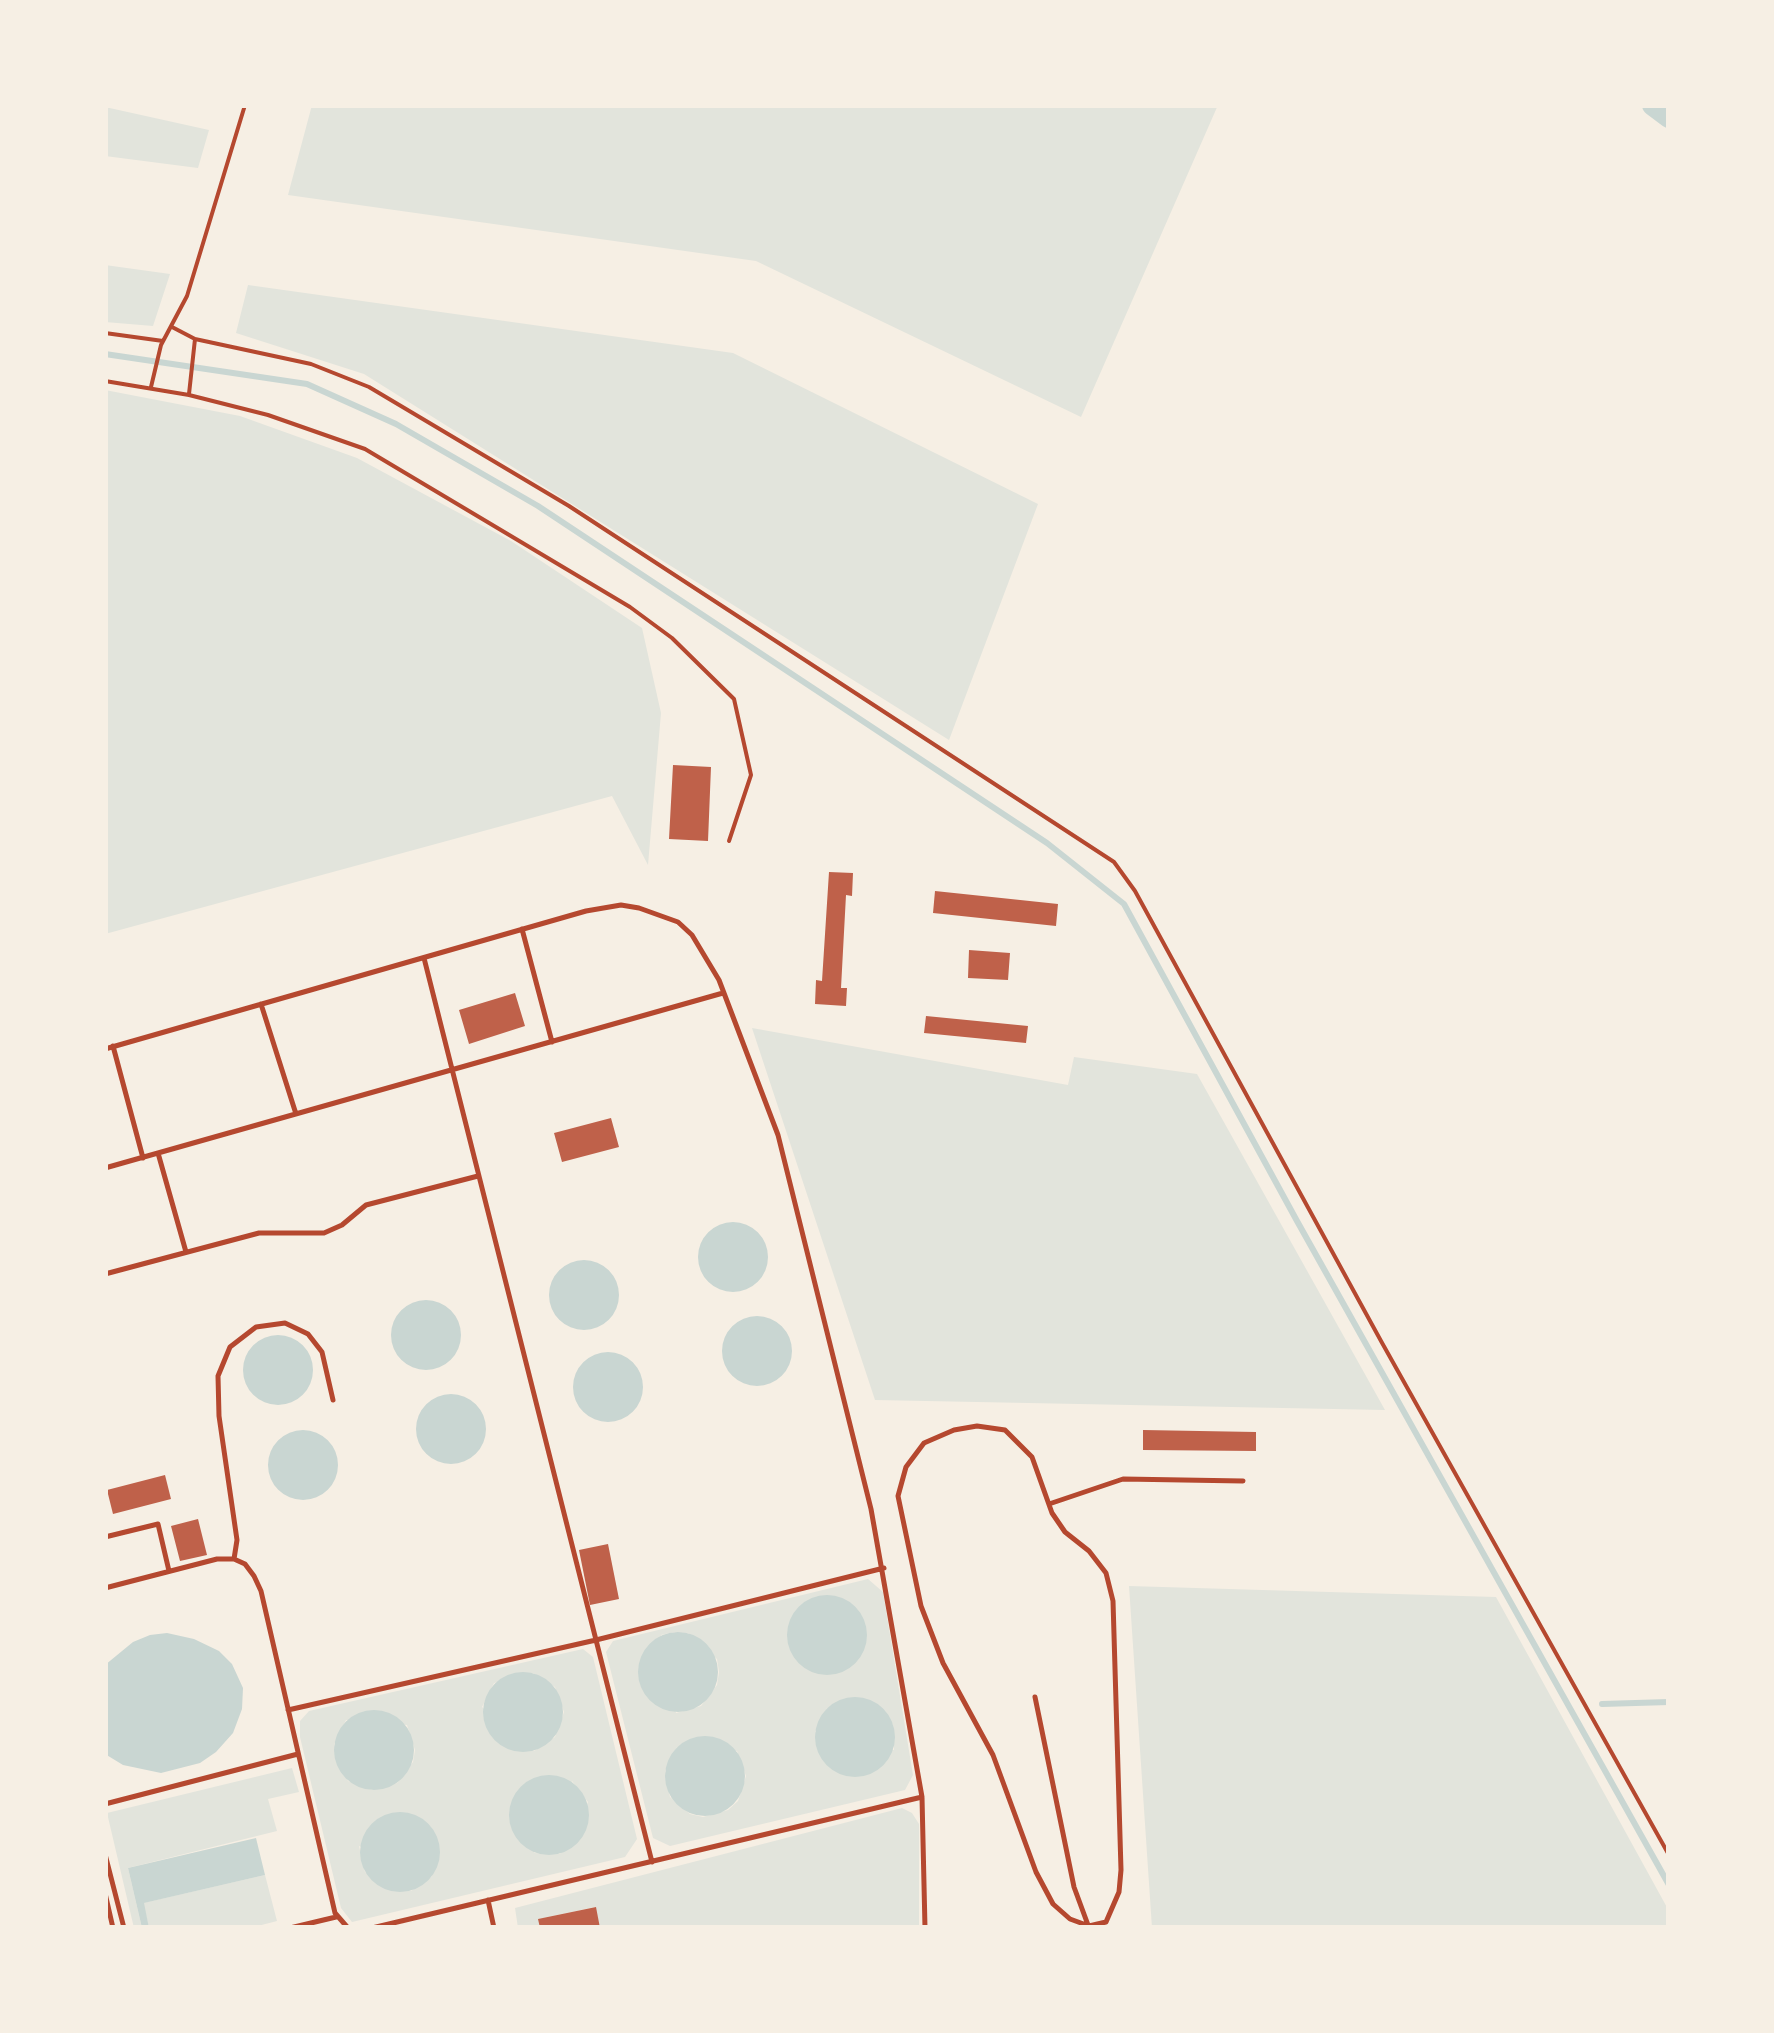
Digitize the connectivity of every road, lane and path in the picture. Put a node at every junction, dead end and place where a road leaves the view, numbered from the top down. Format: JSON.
{"nodes":[{"id":1,"x":245,"y":105,"type":"edge"},
{"id":2,"x":172,"y":326,"type":"junction"},
{"id":3,"x":105,"y":333,"type":"edge"},
{"id":4,"x":195,"y":339,"type":"junction"},
{"id":5,"x":162,"y":343,"type":"junction"},
{"id":6,"x":105,"y":381,"type":"edge"},
{"id":7,"x":151,"y":387,"type":"junction"},
{"id":8,"x":189,"y":395,"type":"junction"},
{"id":9,"x":730,"y":842,"type":"dead end"},
{"id":10,"x":522,"y":930,"type":"junction"},
{"id":11,"x":424,"y":957,"type":"junction"},
{"id":12,"x":724,"y":993,"type":"junction"},
{"id":13,"x":262,"y":1004,"type":"junction"},
{"id":14,"x":552,"y":1042,"type":"junction"},
{"id":15,"x":113,"y":1046,"type":"junction"},
{"id":16,"x":105,"y":1048,"type":"edge"},
{"id":17,"x":453,"y":1070,"type":"junction"},
{"id":18,"x":296,"y":1114,"type":"junction"},
{"id":19,"x":158,"y":1154,"type":"junction"},
{"id":20,"x":142,"y":1158,"type":"junction"},
{"id":21,"x":105,"y":1168,"type":"edge"},
{"id":22,"x":479,"y":1175,"type":"junction"},
{"id":23,"x":186,"y":1252,"type":"junction"},
{"id":24,"x":105,"y":1274,"type":"edge"},
{"id":25,"x":333,"y":1400,"type":"dead end"},
{"id":26,"x":1243,"y":1481,"type":"dead end"},
{"id":27,"x":1049,"y":1504,"type":"junction"},
{"id":28,"x":105,"y":1538,"type":"edge"},
{"id":29,"x":234,"y":1559,"type":"junction"},
{"id":30,"x":884,"y":1568,"type":"junction"},
{"id":31,"x":170,"y":1572,"type":"junction"},
{"id":32,"x":105,"y":1588,"type":"edge"},
{"id":33,"x":596,"y":1640,"type":"junction"},
{"id":34,"x":1035,"y":1697,"type":"dead end"},
{"id":35,"x":288,"y":1710,"type":"junction"},
{"id":36,"x":298,"y":1754,"type":"junction"},
{"id":37,"x":922,"y":1797,"type":"junction"},
{"id":38,"x":105,"y":1804,"type":"edge"},
{"id":39,"x":105,"y":1854,"type":"edge"},
{"id":40,"x":1669,"y":1856,"type":"edge"},
{"id":41,"x":652,"y":1862,"type":"junction"},
{"id":42,"x":105,"y":1892,"type":"edge"},
{"id":43,"x":488,"y":1900,"type":"junction"},
{"id":44,"x":337,"y":1917,"type":"junction"},
{"id":45,"x":1089,"y":1927,"type":"edge"},
{"id":46,"x":114,"y":1928,"type":"edge"},
{"id":47,"x":124,"y":1928,"type":"edge"},
{"id":48,"x":290,"y":1928,"type":"edge"},
{"id":49,"x":348,"y":1928,"type":"edge"},
{"id":50,"x":372,"y":1928,"type":"edge"},
{"id":51,"x":494,"y":1928,"type":"edge"},
{"id":52,"x":925,"y":1928,"type":"edge"}],
"edges":[{"from":1,"to":2,"type":"path"},
{"from":2,"to":4,"type":"path"},
{"from":2,"to":5,"type":"path"},
{"from":3,"to":5,"type":"path"},
{"from":4,"to":8,"type":"path"},
{"from":4,"to":40,"type":"path"},
{"from":5,"to":7,"type":"path"},
{"from":6,"to":7,"type":"path"},
{"from":7,"to":8,"type":"path"},
{"from":8,"to":9,"type":"path"},
{"from":10,"to":11,"type":"lane"},
{"from":10,"to":12,"type":"lane"},
{"from":10,"to":14,"type":"lane"},
{"from":11,"to":13,"type":"lane"},
{"from":11,"to":17,"type":"lane"},
{"from":12,"to":14,"type":"lane"},
{"from":12,"to":30,"type":"lane"},
{"from":13,"to":15,"type":"lane"},
{"from":13,"to":18,"type":"lane"},
{"from":14,"to":17,"type":"lane"},
{"from":15,"to":16,"type":"lane"},
{"from":15,"to":20,"type":"lane"},
{"from":17,"to":18,"type":"lane"},
{"from":17,"to":22,"type":"lane"},
{"from":18,"to":19,"type":"lane"},
{"from":19,"to":20,"type":"lane"},
{"from":19,"to":23,"type":"lane"},
{"from":20,"to":21,"type":"lane"},
{"from":22,"to":23,"type":"lane"},
{"from":22,"to":33,"type":"lane"},
{"from":23,"to":24,"type":"lane"},
{"from":25,"to":29,"type":"lane"},
{"from":26,"to":27,"type":"lane"},
{"from":27,"to":45,"type":"lane"},
{"from":27,"to":45,"type":"lane"},
{"from":28,"to":31,"type":"lane"},
{"from":29,"to":31,"type":"lane"},
{"from":29,"to":35,"type":"lane"},
{"from":30,"to":33,"type":"lane"},
{"from":30,"to":37,"type":"lane"},
{"from":31,"to":32,"type":"lane"},
{"from":33,"to":35,"type":"lane"},
{"from":33,"to":41,"type":"lane"},
{"from":34,"to":45,"type":"lane"},
{"from":35,"to":36,"type":"lane"},
{"from":36,"to":38,"type":"lane"},
{"from":36,"to":44,"type":"lane"},
{"from":37,"to":41,"type":"lane"},
{"from":37,"to":52,"type":"lane"},
{"from":39,"to":47,"type":"lane"},
{"from":41,"to":43,"type":"lane"},
{"from":42,"to":46,"type":"lane"},
{"from":43,"to":50,"type":"lane"},
{"from":43,"to":51,"type":"lane"},
{"from":44,"to":48,"type":"lane"},
{"from":44,"to":49,"type":"lane"}]}
